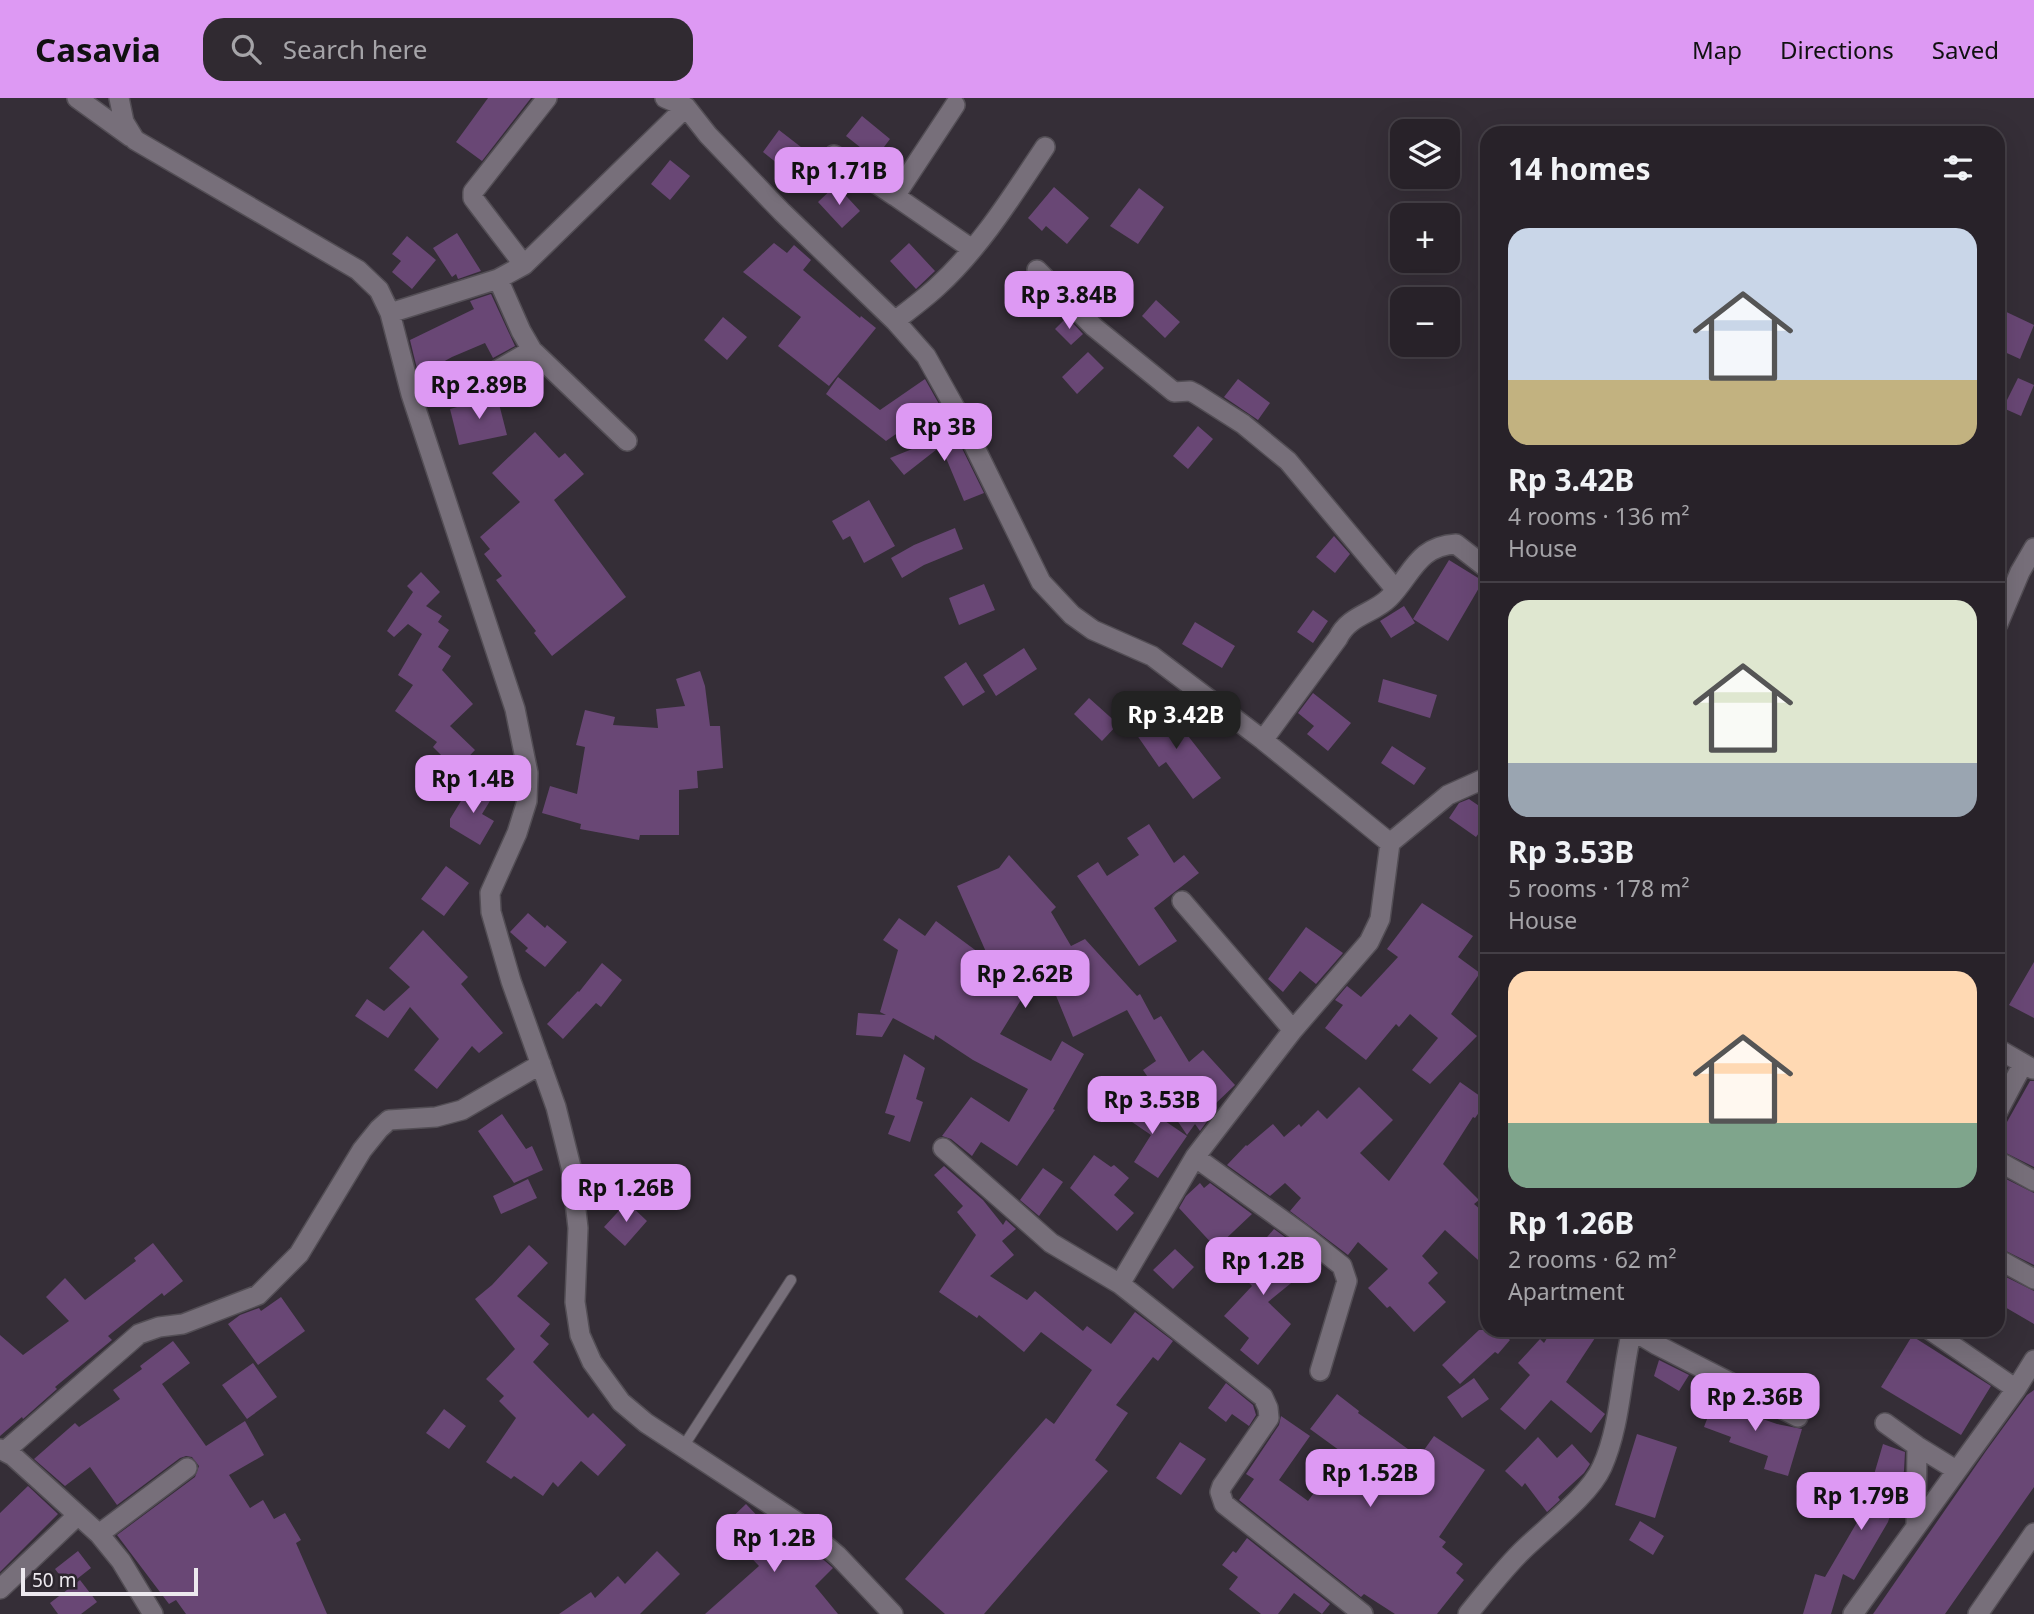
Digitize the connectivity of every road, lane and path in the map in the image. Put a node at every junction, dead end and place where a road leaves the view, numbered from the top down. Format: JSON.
{"nodes":[{"id":1,"x":78,"y":98,"type":"edge"},
{"id":2,"x":119,"y":98,"type":"edge"},
{"id":3,"x":547,"y":98,"type":"edge"},
{"id":4,"x":665,"y":98,"type":"edge"},
{"id":5,"x":954,"y":106,"type":"dead end"},
{"id":6,"x":686,"y":107,"type":"junction"},
{"id":7,"x":135,"y":140,"type":"junction"},
{"id":8,"x":1045,"y":147,"type":"dead end"},
{"id":9,"x":834,"y":155,"type":"dead end"},
{"id":10,"x":895,"y":196,"type":"junction"},
{"id":11,"x":972,"y":249,"type":"junction"},
{"id":12,"x":524,"y":265,"type":"junction"},
{"id":13,"x":1037,"y":270,"type":"dead end"},
{"id":14,"x":498,"y":279,"type":"junction"},
{"id":15,"x":390,"y":313,"type":"junction"},
{"id":16,"x":895,"y":321,"type":"junction"},
{"id":17,"x":532,"y":350,"type":"junction"},
{"id":18,"x":411,"y":394,"type":"junction"},
{"id":19,"x":627,"y":441,"type":"dead end"},
{"id":20,"x":2034,"y":548,"type":"edge"},
{"id":21,"x":1480,"y":563,"type":"edge"},
{"id":22,"x":1396,"y":590,"type":"junction"},
{"id":23,"x":2005,"y":607,"type":"edge"},
{"id":24,"x":1264,"y":740,"type":"junction"},
{"id":25,"x":1480,"y":781,"type":"edge"},
{"id":26,"x":1390,"y":843,"type":"junction"},
{"id":27,"x":1182,"y":901,"type":"dead end"},
{"id":28,"x":1293,"y":1030,"type":"junction"},
{"id":29,"x":2005,"y":1053,"type":"edge"},
{"id":30,"x":541,"y":1064,"type":"junction"},
{"id":31,"x":2029,"y":1067,"type":"edge"},
{"id":32,"x":2005,"y":1101,"type":"edge"},
{"id":33,"x":943,"y":1148,"type":"dead end"},
{"id":34,"x":1195,"y":1157,"type":"junction"},
{"id":35,"x":2005,"y":1165,"type":"edge"},
{"id":36,"x":2034,"y":1181,"type":"edge"},
{"id":37,"x":2005,"y":1263,"type":"edge"},
{"id":38,"x":2034,"y":1279,"type":"edge"},
{"id":39,"x":791,"y":1280,"type":"dead end"},
{"id":40,"x":1119,"y":1284,"type":"junction"},
{"id":41,"x":1628,"y":1337,"type":"edge"},
{"id":42,"x":1640,"y":1337,"type":"edge"},
{"id":43,"x":1940,"y":1337,"type":"edge"},
{"id":44,"x":2034,"y":1360,"type":"edge"},
{"id":45,"x":1320,"y":1371,"type":"dead end"},
{"id":46,"x":2016,"y":1389,"type":"junction"},
{"id":47,"x":1798,"y":1417,"type":"dead end"},
{"id":48,"x":1885,"y":1423,"type":"dead end"},
{"id":49,"x":1917,"y":1446,"type":"junction"},
{"id":50,"x":683,"y":1447,"type":"junction"},
{"id":51,"x":3,"y":1450,"type":"edge"},
{"id":52,"x":187,"y":1468,"type":"dead end"},
{"id":53,"x":1956,"y":1470,"type":"junction"},
{"id":54,"x":78,"y":1515,"type":"junction"},
{"id":55,"x":1916,"y":1524,"type":"junction"},
{"id":56,"x":2034,"y":1533,"type":"edge"},
{"id":57,"x":99,"y":1534,"type":"junction"},
{"id":58,"x":0,"y":1589,"type":"edge"},
{"id":59,"x":153,"y":1614,"type":"edge"},
{"id":60,"x":893,"y":1614,"type":"edge"},
{"id":61,"x":1363,"y":1614,"type":"edge"},
{"id":62,"x":1468,"y":1614,"type":"edge"},
{"id":63,"x":1853,"y":1614,"type":"edge"},
{"id":64,"x":1978,"y":1614,"type":"edge"}],
"edges":[{"from":1,"to":7,"type":"street"},
{"from":2,"to":7,"type":"street"},
{"from":3,"to":12,"type":"street"},
{"from":4,"to":6,"type":"street"},
{"from":5,"to":10,"type":"street"},
{"from":6,"to":12,"type":"street"},
{"from":6,"to":16,"type":"street"},
{"from":7,"to":15,"type":"street"},
{"from":8,"to":11,"type":"street"},
{"from":9,"to":10,"type":"street"},
{"from":10,"to":11,"type":"street"},
{"from":11,"to":16,"type":"street"},
{"from":12,"to":14,"type":"street"},
{"from":13,"to":22,"type":"street"},
{"from":14,"to":15,"type":"street"},
{"from":14,"to":17,"type":"street"},
{"from":15,"to":18,"type":"street"},
{"from":16,"to":24,"type":"street"},
{"from":17,"to":18,"type":"street"},
{"from":17,"to":19,"type":"street"},
{"from":18,"to":30,"type":"street"},
{"from":20,"to":23,"type":"street"},
{"from":21,"to":22,"type":"street"},
{"from":22,"to":24,"type":"street"},
{"from":24,"to":26,"type":"street"},
{"from":25,"to":26,"type":"street"},
{"from":26,"to":28,"type":"street"},
{"from":27,"to":28,"type":"street"},
{"from":28,"to":34,"type":"street"},
{"from":29,"to":31,"type":"street"},
{"from":30,"to":50,"type":"street"},
{"from":30,"to":51,"type":"street"},
{"from":31,"to":32,"type":"street"},
{"from":33,"to":40,"type":"street"},
{"from":34,"to":40,"type":"street"},
{"from":34,"to":45,"type":"street"},
{"from":35,"to":36,"type":"street"},
{"from":37,"to":38,"type":"street"},
{"from":39,"to":50,"type":"lane"},
{"from":40,"to":61,"type":"street"},
{"from":41,"to":62,"type":"street"},
{"from":42,"to":47,"type":"street"},
{"from":43,"to":46,"type":"street"},
{"from":44,"to":46,"type":"street"},
{"from":46,"to":53,"type":"street"},
{"from":48,"to":49,"type":"street"},
{"from":49,"to":53,"type":"street"},
{"from":49,"to":55,"type":"street"},
{"from":50,"to":60,"type":"street"},
{"from":51,"to":54,"type":"street"},
{"from":52,"to":57,"type":"street"},
{"from":53,"to":55,"type":"street"},
{"from":54,"to":57,"type":"street"},
{"from":54,"to":58,"type":"street"},
{"from":55,"to":63,"type":"street"},
{"from":56,"to":64,"type":"street"},
{"from":57,"to":59,"type":"street"}]}
